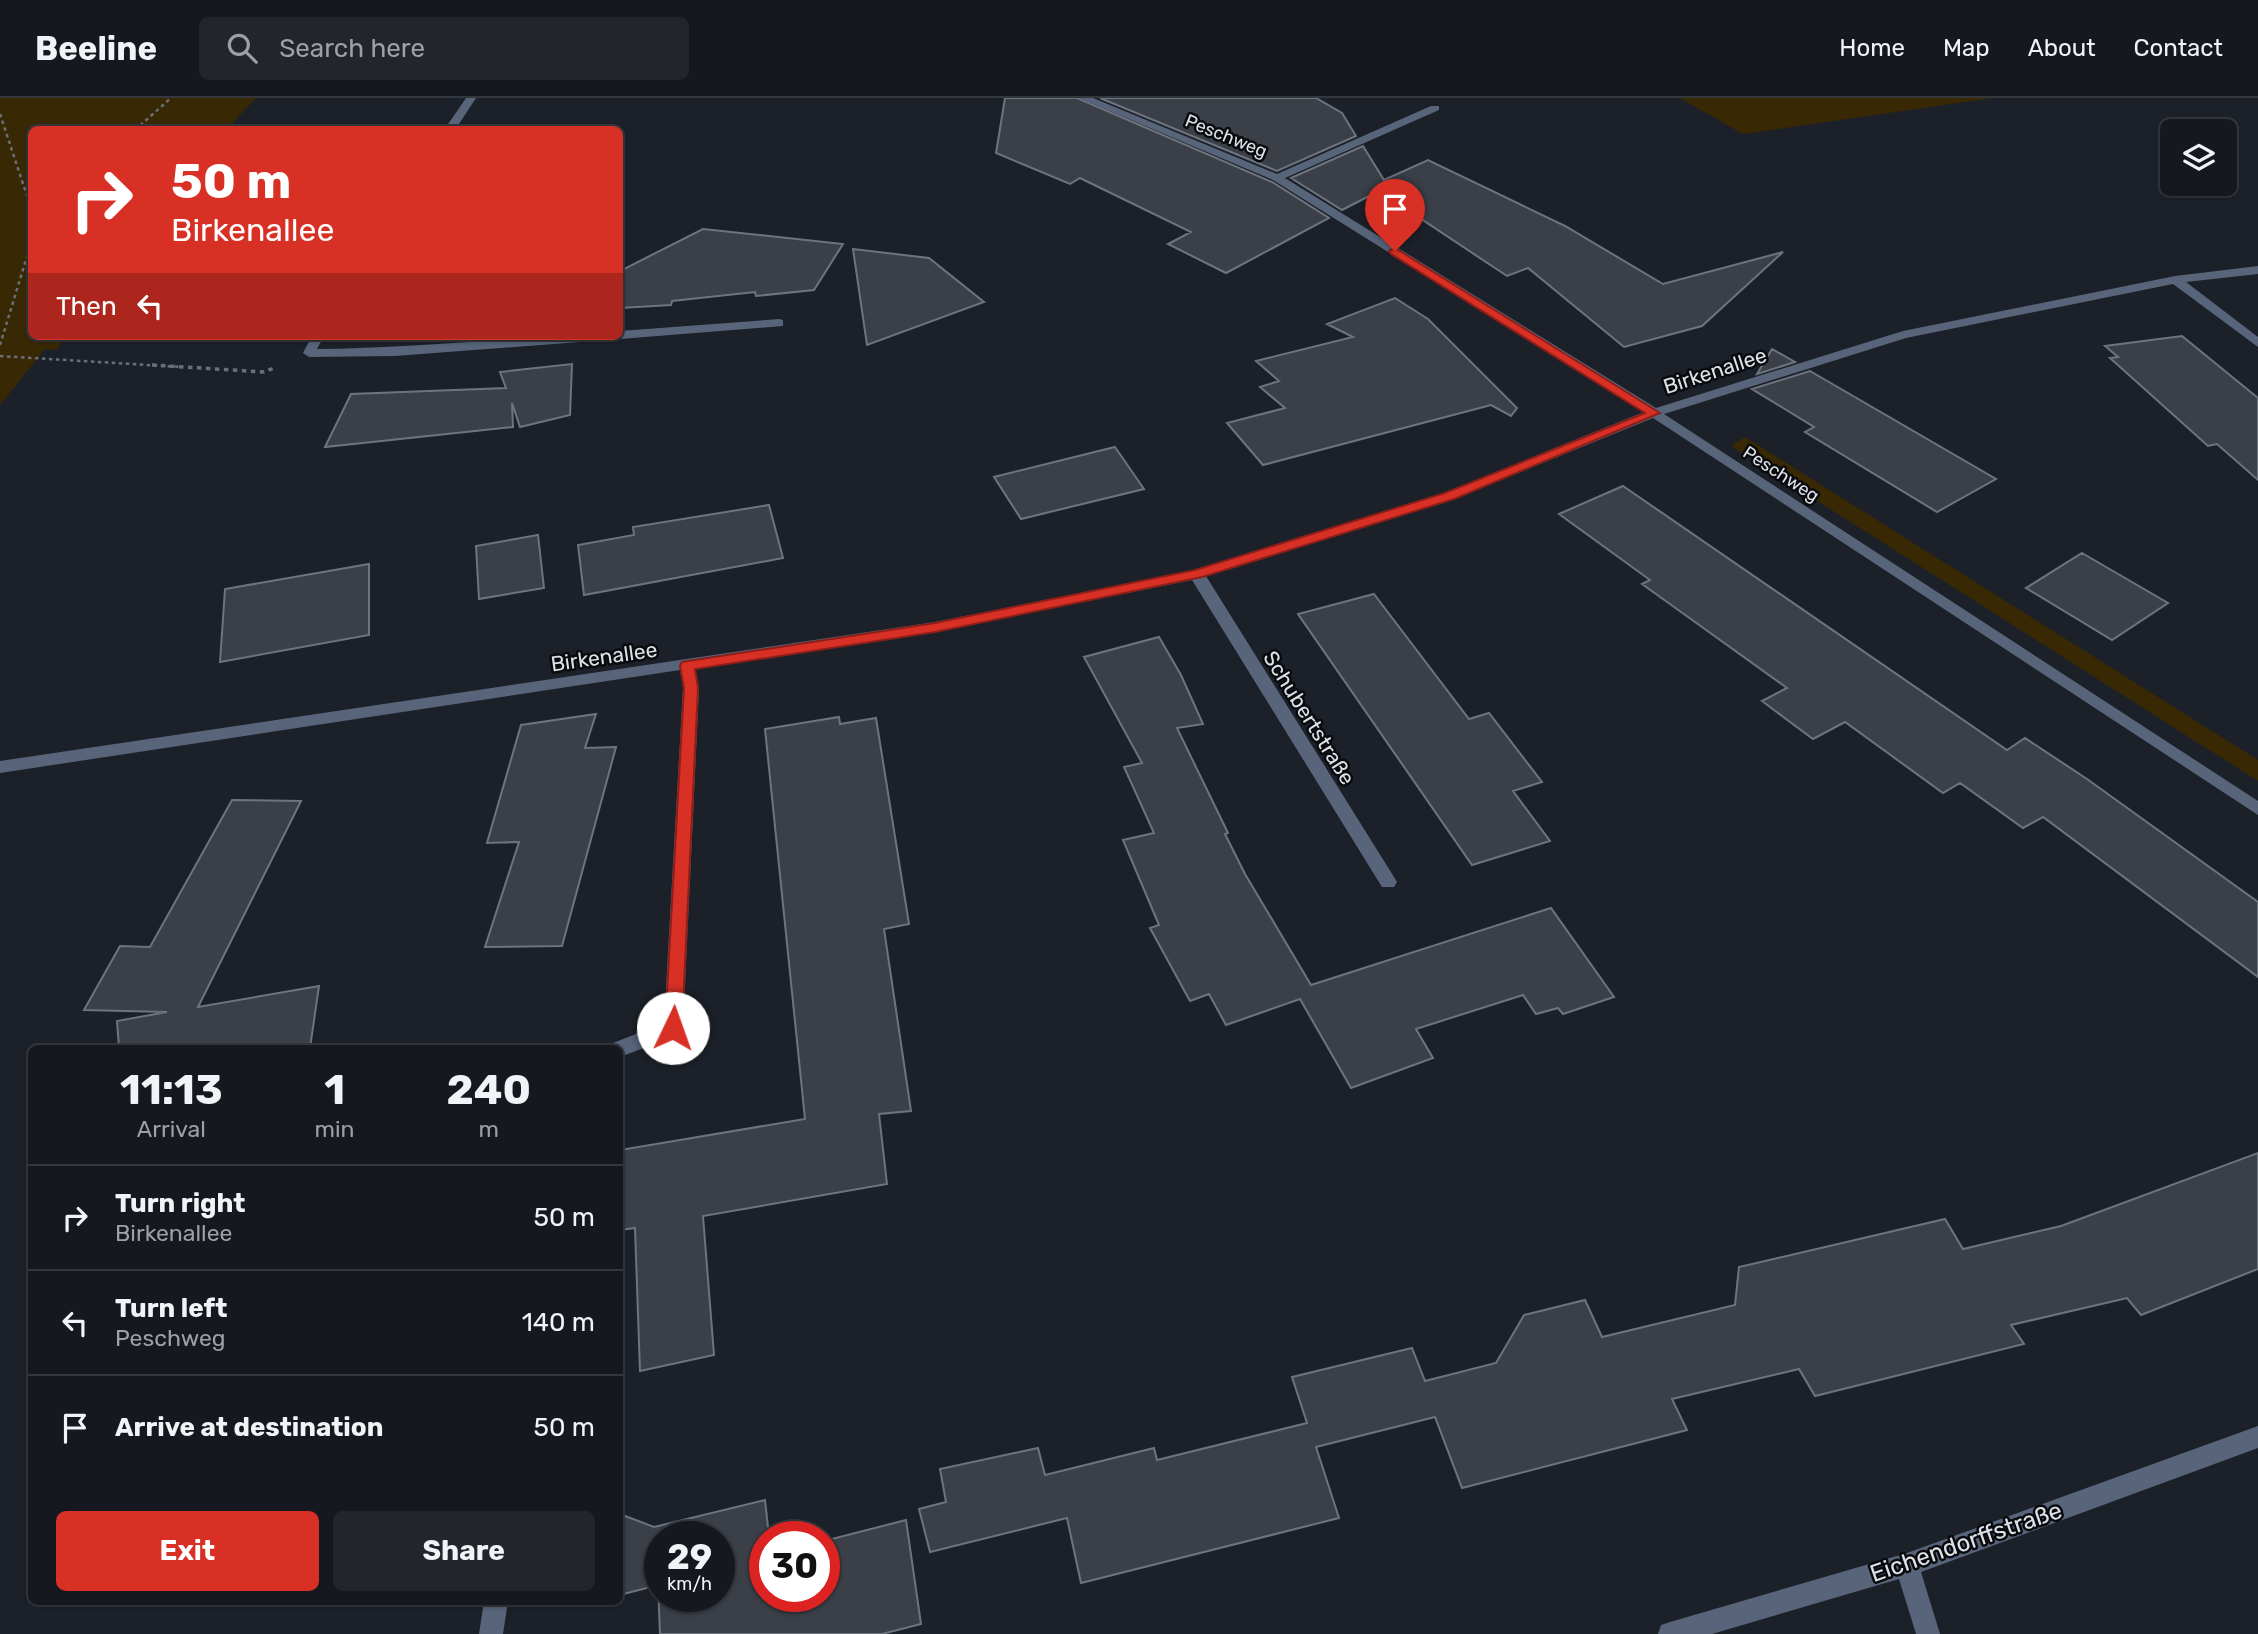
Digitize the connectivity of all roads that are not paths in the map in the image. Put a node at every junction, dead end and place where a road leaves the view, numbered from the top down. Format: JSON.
{"nodes":[{"id":1,"x":471,"y":98,"type":"edge"},
{"id":2,"x":1084,"y":98,"type":"edge"},
{"id":3,"x":1436,"y":108,"type":"dead end"},
{"id":4,"x":452,"y":126,"type":"edge"},
{"id":5,"x":1277,"y":178,"type":"junction"},
{"id":6,"x":2258,"y":270,"type":"edge"},
{"id":7,"x":2175,"y":281,"type":"junction"},
{"id":8,"x":779,"y":323,"type":"dead end"},
{"id":9,"x":623,"y":335,"type":"edge"},
{"id":10,"x":316,"y":340,"type":"edge"},
{"id":11,"x":554,"y":340,"type":"edge"},
{"id":12,"x":2258,"y":344,"type":"edge"},
{"id":13,"x":1654,"y":413,"type":"junction"},
{"id":14,"x":1197,"y":574,"type":"junction"},
{"id":15,"x":687,"y":666,"type":"junction"},
{"id":16,"x":0,"y":767,"type":"edge"},
{"id":17,"x":2258,"y":810,"type":"edge"},
{"id":18,"x":1388,"y":882,"type":"dead end"},
{"id":19,"x":623,"y":1048,"type":"edge"},
{"id":20,"x":2258,"y":1437,"type":"edge"},
{"id":21,"x":1907,"y":1565,"type":"junction"},
{"id":22,"x":495,"y":1605,"type":"edge"},
{"id":23,"x":491,"y":1634,"type":"edge"},
{"id":24,"x":1670,"y":1634,"type":"edge"},
{"id":25,"x":1928,"y":1634,"type":"edge"}],
"edges":[{"from":1,"to":4,"type":"street"},
{"from":2,"to":5,"type":"street","name":"Peschweg"},
{"from":3,"to":5,"type":"street","name":"Peschweg"},
{"from":5,"to":13,"type":"street","name":"Peschweg"},
{"from":6,"to":7,"type":"street","name":"Birkenallee"},
{"from":7,"to":12,"type":"street"},
{"from":7,"to":13,"type":"street","name":"Birkenallee"},
{"from":8,"to":9,"type":"street"},
{"from":10,"to":11,"type":"street"},
{"from":13,"to":14,"type":"street","name":"Birkenallee"},
{"from":13,"to":17,"type":"street","name":"Peschweg"},
{"from":14,"to":15,"type":"street","name":"Birkenallee"},
{"from":14,"to":18,"type":"street","name":"Schubertstraße"},
{"from":15,"to":16,"type":"street","name":"Birkenallee"},
{"from":15,"to":19,"type":"street"},
{"from":20,"to":21,"type":"street","name":"Eichendorffstraße"},
{"from":21,"to":24,"type":"street","name":"Eichendorffstraße"},
{"from":21,"to":25,"type":"street"},
{"from":22,"to":23,"type":"street"}]}
